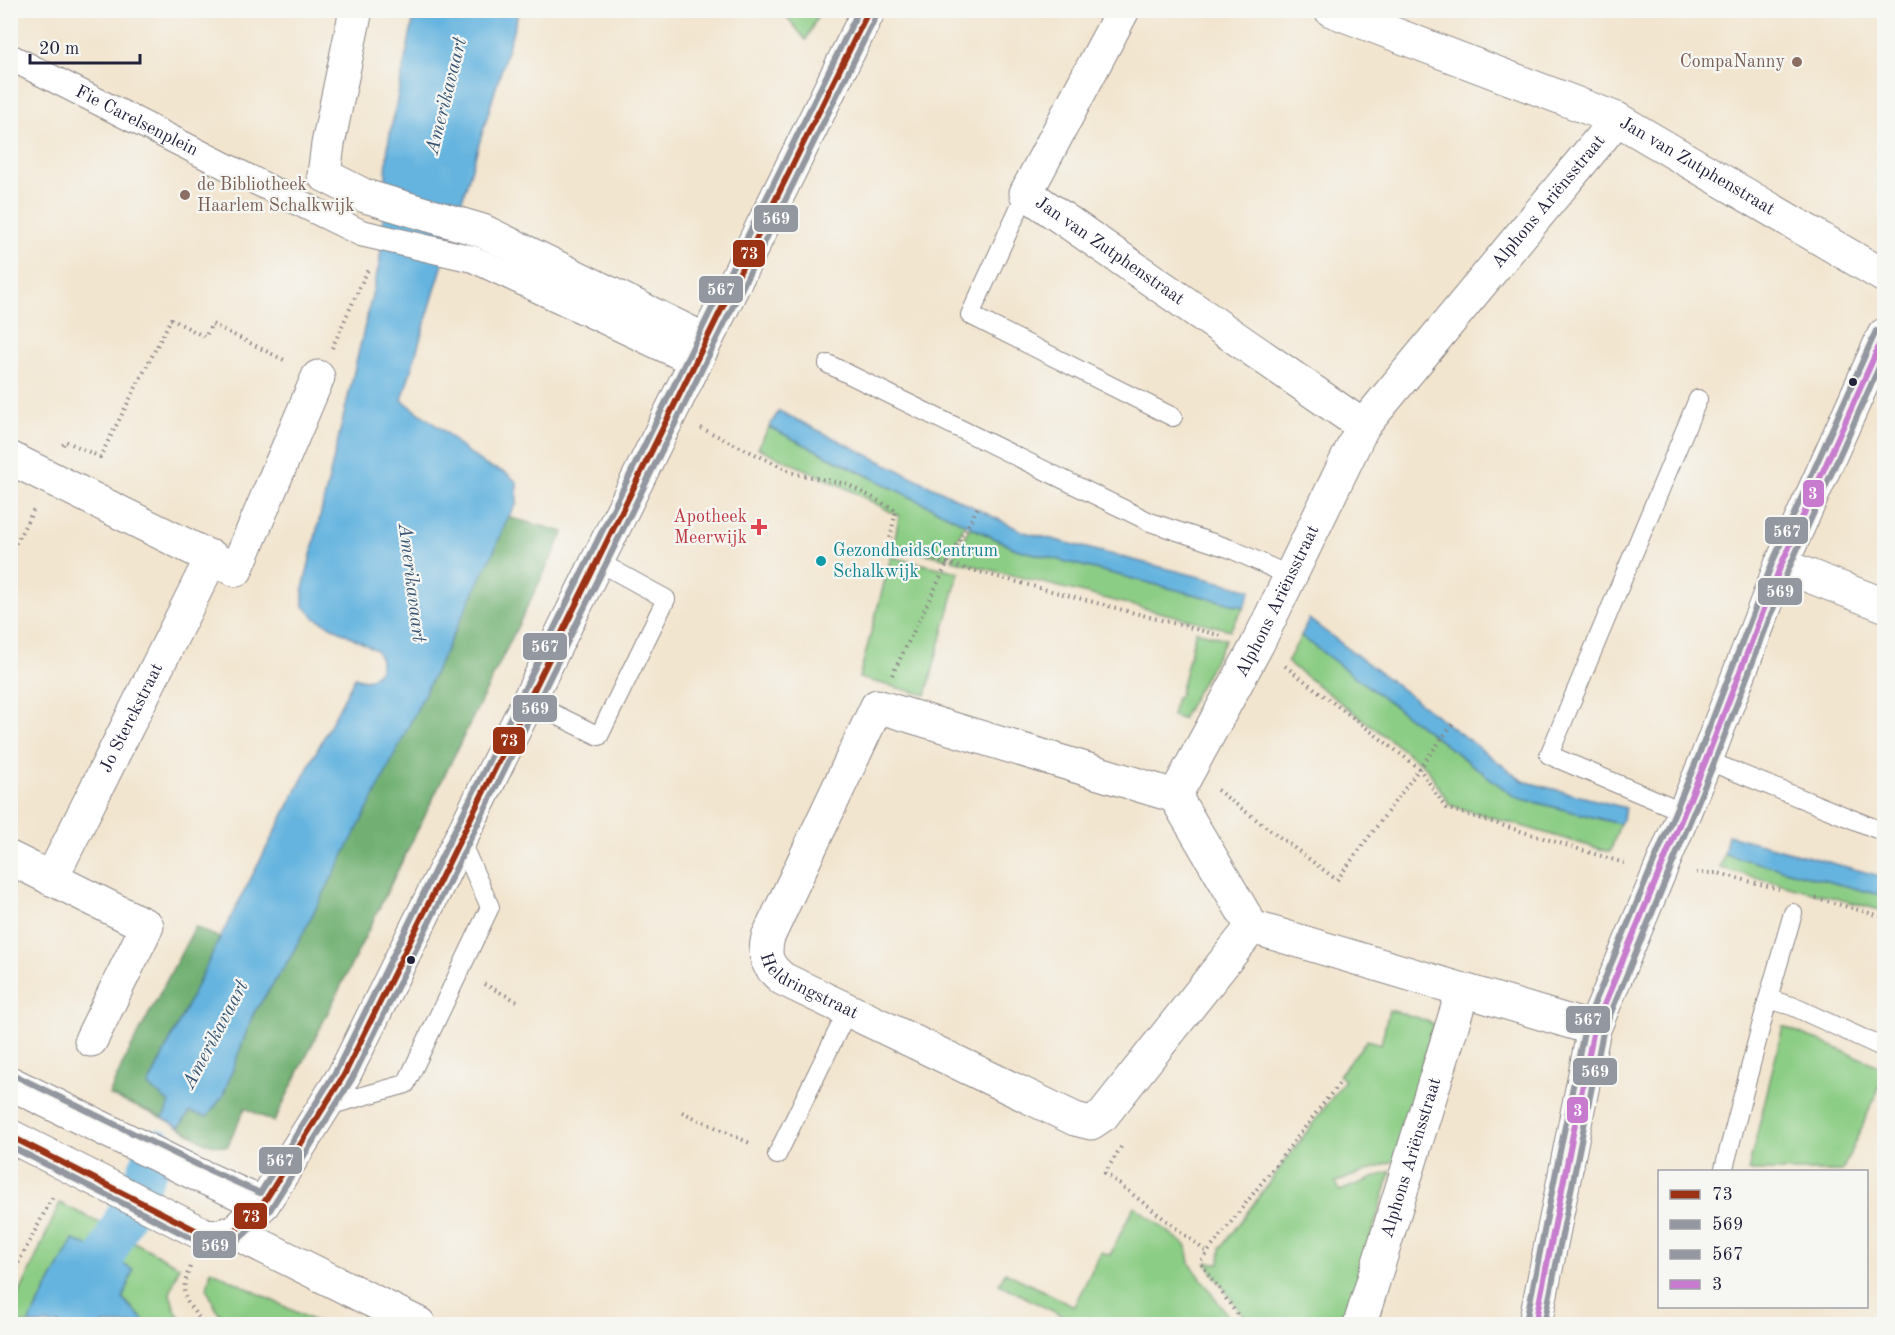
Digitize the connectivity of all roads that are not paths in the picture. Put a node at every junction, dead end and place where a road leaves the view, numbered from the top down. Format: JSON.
{"nodes":[{"id":1,"x":356,"y":10,"type":"edge"},
{"id":2,"x":869,"y":10,"type":"edge"},
{"id":3,"x":1123,"y":10,"type":"edge"},
{"id":4,"x":1331,"y":10,"type":"edge"},
{"id":5,"x":10,"y":57,"type":"edge"},
{"id":6,"x":1617,"y":119,"type":"junction"},
{"id":7,"x":1026,"y":193,"type":"junction"},
{"id":8,"x":478,"y":245,"type":"junction"},
{"id":9,"x":1884,"y":276,"type":"edge"},
{"id":10,"x":1884,"y":335,"type":"edge"},
{"id":11,"x":700,"y":351,"type":"junction"},
{"id":12,"x":828,"y":364,"type":"dead end"},
{"id":13,"x":318,"y":377,"type":"road end"},
{"id":14,"x":1698,"y":399,"type":"dead end"},
{"id":15,"x":1173,"y":417,"type":"dead end"},
{"id":16,"x":1363,"y":426,"type":"junction"},
{"id":17,"x":10,"y":458,"type":"edge"},
{"id":18,"x":212,"y":557,"type":"junction"},
{"id":19,"x":597,"y":561,"type":"junction"},
{"id":20,"x":1781,"y":565,"type":"junction"},
{"id":21,"x":1290,"y":576,"type":"junction"},
{"id":22,"x":1884,"y":605,"type":"edge"},
{"id":23,"x":528,"y":701,"type":"junction"},
{"id":24,"x":1706,"y":760,"type":"junction"},
{"id":25,"x":1182,"y":783,"type":"junction"},
{"id":26,"x":1684,"y":812,"type":"junction"},
{"id":27,"x":1884,"y":832,"type":"edge"},
{"id":28,"x":460,"y":840,"type":"junction"},
{"id":29,"x":10,"y":858,"type":"edge"},
{"id":30,"x":51,"y":879,"type":"junction"},
{"id":31,"x":1793,"y":913,"type":"dead end"},
{"id":32,"x":1252,"y":927,"type":"junction"},
{"id":33,"x":1463,"y":990,"type":"junction"},
{"id":34,"x":1768,"y":999,"type":"junction"},
{"id":35,"x":848,"y":1010,"type":"junction"},
{"id":36,"x":1594,"y":1029,"type":"junction"},
{"id":37,"x":91,"y":1040,"type":"dead end"},
{"id":38,"x":1884,"y":1048,"type":"edge"},
{"id":39,"x":10,"y":1083,"type":"edge"},
{"id":40,"x":324,"y":1107,"type":"junction"},
{"id":41,"x":10,"y":1136,"type":"edge"},
{"id":42,"x":777,"y":1155,"type":"road end"},
{"id":43,"x":1723,"y":1170,"type":"edge"},
{"id":44,"x":263,"y":1204,"type":"junction"},
{"id":45,"x":234,"y":1232,"type":"junction"},
{"id":46,"x":420,"y":1324,"type":"edge"},
{"id":47,"x":1360,"y":1324,"type":"edge"},
{"id":48,"x":1535,"y":1324,"type":"edge"}],
"edges":[{"from":1,"to":8,"type":"street"},
{"from":2,"to":11,"type":"street"},
{"from":3,"to":7,"type":"street","name":"Jan van Zutphenstraat"},
{"from":4,"to":6,"type":"street","name":"Jan van Zutphenstraat"},
{"from":5,"to":8,"type":"street","name":"Fie Carelsenplein"},
{"from":6,"to":9,"type":"street","name":"Jan van Zutphenstraat"},
{"from":6,"to":16,"type":"street","name":"Alphons Ariënsstraat"},
{"from":7,"to":15,"type":"lane"},
{"from":7,"to":16,"type":"street","name":"Jan van Zutphenstraat"},
{"from":8,"to":11,"type":"street"},
{"from":10,"to":20,"type":"street"},
{"from":11,"to":19,"type":"street"},
{"from":12,"to":21,"type":"lane"},
{"from":13,"to":18,"type":"street"},
{"from":14,"to":26,"type":"lane"},
{"from":16,"to":21,"type":"street","name":"Alphons Ariënsstraat"},
{"from":17,"to":18,"type":"street"},
{"from":18,"to":30,"type":"street","name":"Jo Sterckstraat"},
{"from":19,"to":23,"type":"street"},
{"from":19,"to":23,"type":"lane"},
{"from":20,"to":22,"type":"street"},
{"from":20,"to":24,"type":"street"},
{"from":21,"to":25,"type":"street","name":"Alphons Ariënsstraat"},
{"from":23,"to":28,"type":"street"},
{"from":24,"to":26,"type":"street"},
{"from":24,"to":27,"type":"lane"},
{"from":25,"to":32,"type":"street"},
{"from":25,"to":35,"type":"street","name":"Heldringstraat"},
{"from":26,"to":36,"type":"street"},
{"from":28,"to":40,"type":"street"},
{"from":28,"to":40,"type":"lane"},
{"from":29,"to":30,"type":"street"},
{"from":30,"to":37,"type":"street"},
{"from":31,"to":34,"type":"lane"},
{"from":32,"to":33,"type":"street"},
{"from":32,"to":35,"type":"street","name":"Heldringstraat"},
{"from":33,"to":36,"type":"street"},
{"from":33,"to":47,"type":"street","name":"Alphons Ariënsstraat"},
{"from":34,"to":38,"type":"lane"},
{"from":34,"to":43,"type":"lane"},
{"from":35,"to":42,"type":"lane"},
{"from":36,"to":48,"type":"street"},
{"from":39,"to":44,"type":"street"},
{"from":40,"to":44,"type":"street"},
{"from":41,"to":45,"type":"street"},
{"from":44,"to":45,"type":"street"},
{"from":45,"to":46,"type":"street"}]}
